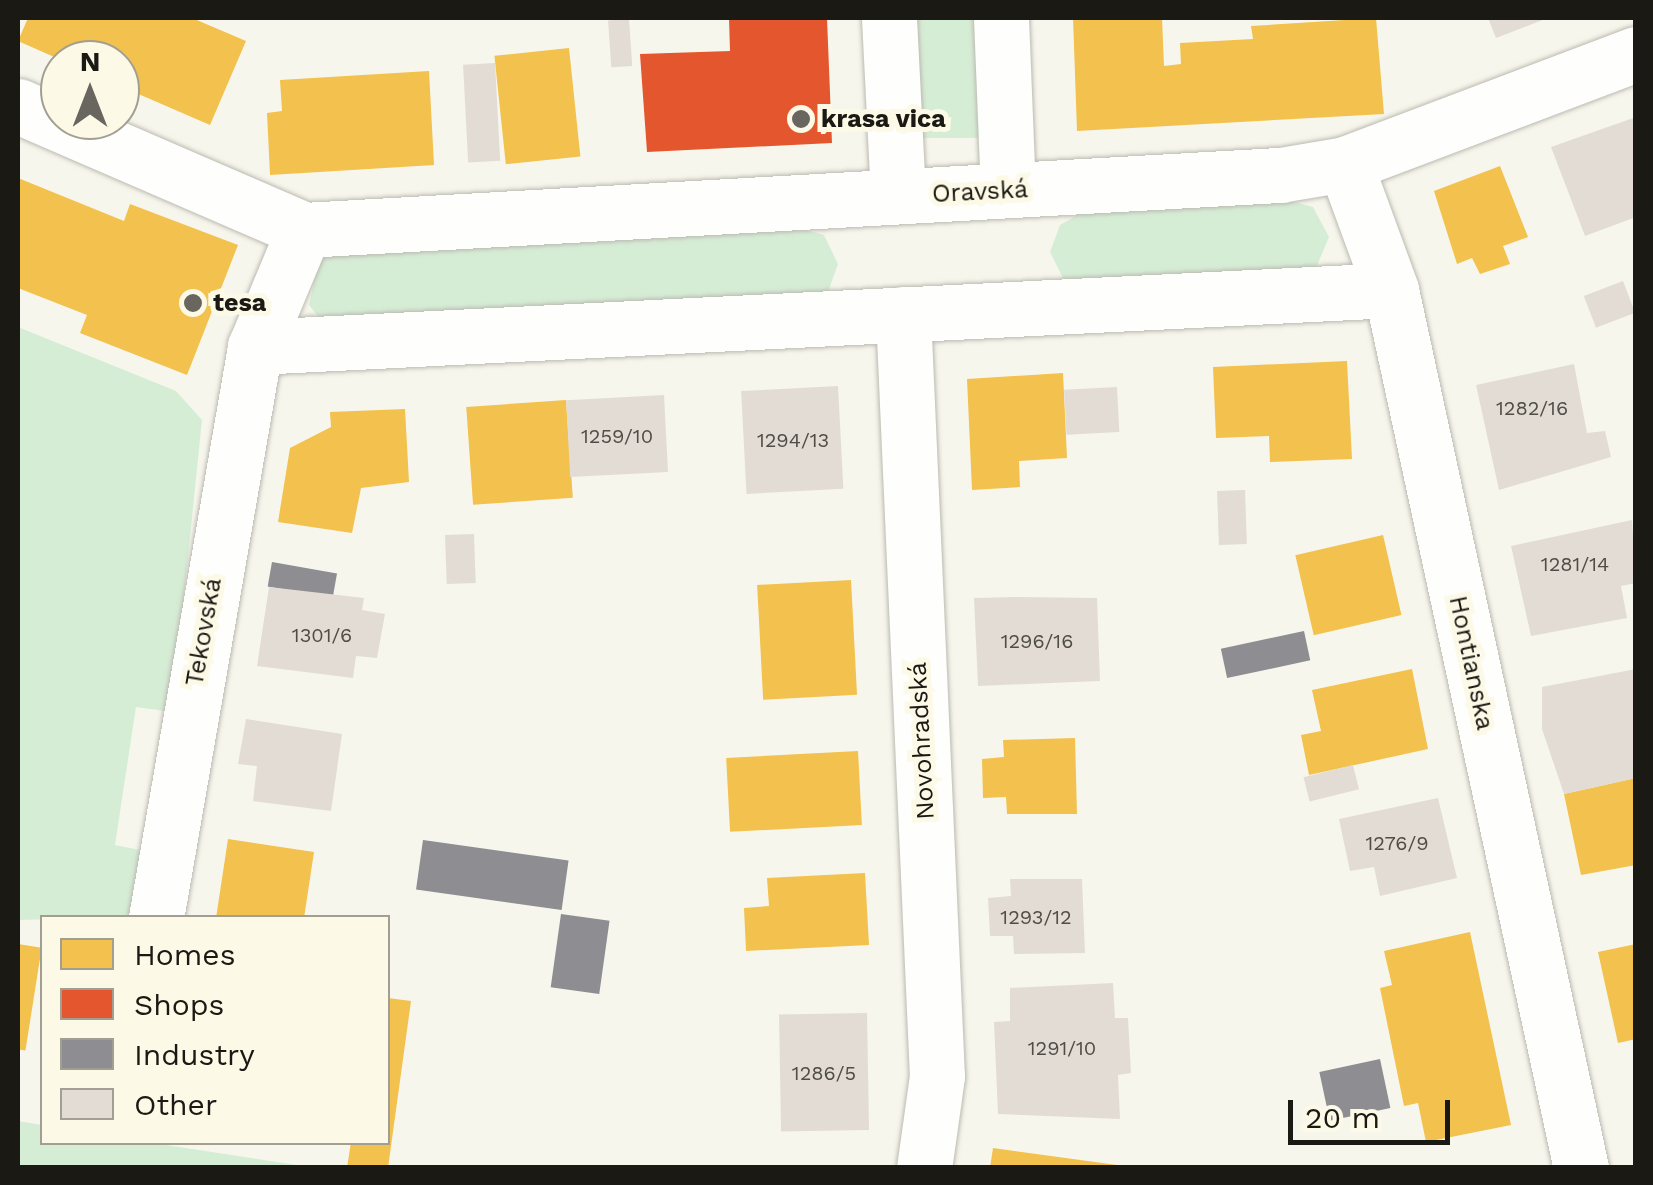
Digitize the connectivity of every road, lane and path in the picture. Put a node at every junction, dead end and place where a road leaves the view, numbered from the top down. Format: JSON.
{"nodes":[{"id":1,"x":889,"y":18,"type":"edge"},
{"id":2,"x":1001,"y":18,"type":"edge"},
{"id":3,"x":1636,"y":54,"type":"edge"},
{"id":4,"x":18,"y":106,"type":"edge"},
{"id":5,"x":1345,"y":164,"type":"junction"},
{"id":6,"x":1008,"y":190,"type":"junction"},
{"id":7,"x":898,"y":196,"type":"junction"},
{"id":8,"x":304,"y":230,"type":"junction"},
{"id":9,"x":1390,"y":290,"type":"junction"},
{"id":10,"x":904,"y":314,"type":"junction"},
{"id":11,"x":255,"y":347,"type":"junction"},
{"id":12,"x":157,"y":915,"type":"edge"},
{"id":13,"x":924,"y":1168,"type":"edge"},
{"id":14,"x":1581,"y":1168,"type":"edge"}],
"edges":[{"from":1,"to":7,"type":"street"},
{"from":2,"to":6,"type":"street"},
{"from":3,"to":5,"type":"street","name":"Oravská"},
{"from":4,"to":8,"type":"street","name":"Oravská"},
{"from":5,"to":6,"type":"street","name":"Oravská"},
{"from":5,"to":9,"type":"street","name":"Hontianska"},
{"from":6,"to":7,"type":"street","name":"Oravská"},
{"from":7,"to":8,"type":"street","name":"Oravská"},
{"from":8,"to":11,"type":"street"},
{"from":9,"to":10,"type":"street"},
{"from":9,"to":14,"type":"street","name":"Hontianska"},
{"from":10,"to":11,"type":"street"},
{"from":10,"to":13,"type":"street","name":"Novohradská"},
{"from":11,"to":12,"type":"street","name":"Tekovská"}]}
